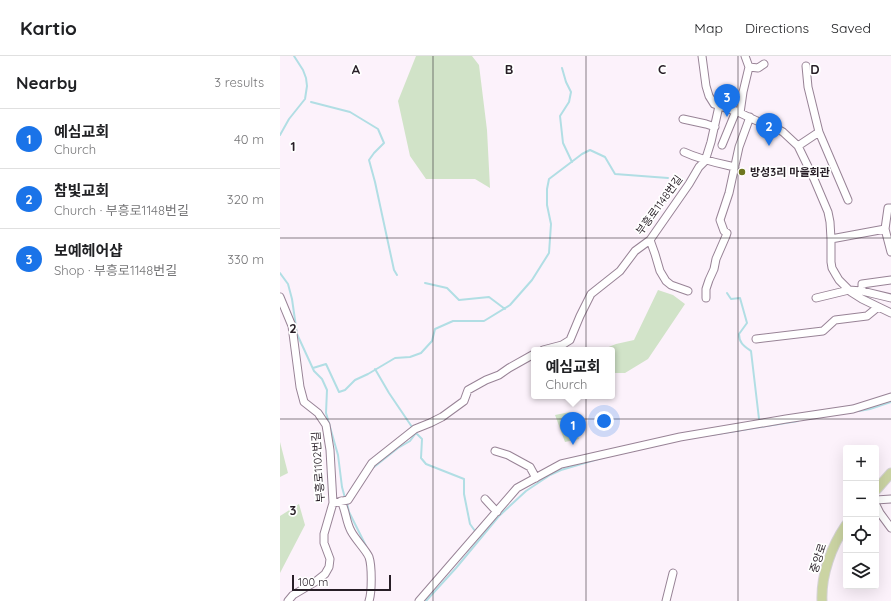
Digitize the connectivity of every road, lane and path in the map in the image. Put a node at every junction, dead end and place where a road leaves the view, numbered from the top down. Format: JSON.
{"nodes":[{"id":1,"x":702,"y":56,"type":"edge"},
{"id":2,"x":745,"y":56,"type":"edge"},
{"id":3,"x":764,"y":64,"type":"dead end"},
{"id":4,"x":806,"y":66,"type":"dead end"},
{"id":5,"x":749,"y":68,"type":"junction"},
{"id":6,"x":719,"y":106,"type":"junction"},
{"id":7,"x":738,"y":112,"type":"junction"},
{"id":8,"x":750,"y":117,"type":"junction"},
{"id":9,"x":683,"y":120,"type":"dead end"},
{"id":10,"x":715,"y":127,"type":"junction"},
{"id":11,"x":819,"y":132,"type":"junction"},
{"id":12,"x":722,"y":145,"type":"dead end"},
{"id":13,"x":798,"y":146,"type":"junction"},
{"id":14,"x":684,"y":152,"type":"dead end"},
{"id":15,"x":705,"y":161,"type":"junction"},
{"id":16,"x":735,"y":167,"type":"junction"},
{"id":17,"x":848,"y":200,"type":"dead end"},
{"id":18,"x":891,"y":208,"type":"edge"},
{"id":19,"x":884,"y":229,"type":"junction"},
{"id":20,"x":831,"y":239,"type":"junction"},
{"id":21,"x":650,"y":240,"type":"junction"},
{"id":22,"x":891,"y":252,"type":"edge"},
{"id":23,"x":891,"y":280,"type":"edge"},
{"id":24,"x":849,"y":290,"type":"junction"},
{"id":25,"x":688,"y":291,"type":"dead end"},
{"id":26,"x":862,"y":291,"type":"junction"},
{"id":27,"x":280,"y":297,"type":"edge"},
{"id":28,"x":706,"y":298,"type":"dead end"},
{"id":29,"x":816,"y":298,"type":"dead end"},
{"id":30,"x":891,"y":298,"type":"edge"},
{"id":31,"x":878,"y":307,"type":"junction"},
{"id":32,"x":891,"y":313,"type":"edge"},
{"id":33,"x":756,"y":338,"type":"dead end"},
{"id":34,"x":554,"y":347,"type":"edge"},
{"id":35,"x":531,"y":356,"type":"edge"},
{"id":36,"x":891,"y":397,"type":"edge"},
{"id":37,"x":495,"y":451,"type":"dead end"},
{"id":38,"x":891,"y":473,"type":"edge"},
{"id":39,"x":536,"y":478,"type":"junction"},
{"id":40,"x":879,"y":487,"type":"edge"},
{"id":41,"x":485,"y":499,"type":"dead end"},
{"id":42,"x":891,"y":499,"type":"edge"},
{"id":43,"x":879,"y":500,"type":"edge"},
{"id":44,"x":345,"y":501,"type":"junction"},
{"id":45,"x":333,"y":503,"type":"junction"},
{"id":46,"x":879,"y":511,"type":"edge"},
{"id":47,"x":497,"y":512,"type":"junction"},
{"id":48,"x":891,"y":528,"type":"edge"},
{"id":49,"x":843,"y":531,"type":"edge"},
{"id":50,"x":673,"y":573,"type":"dead end"},
{"id":51,"x":288,"y":601,"type":"edge"},
{"id":52,"x":369,"y":601,"type":"edge"},
{"id":53,"x":419,"y":601,"type":"edge"},
{"id":54,"x":666,"y":601,"type":"edge"},
{"id":55,"x":822,"y":601,"type":"edge"}],
"edges":[{"from":1,"to":6,"type":"street"},
{"from":2,"to":5,"type":"street"},
{"from":3,"to":5,"type":"street"},
{"from":4,"to":11,"type":"street"},
{"from":5,"to":7,"type":"street"},
{"from":6,"to":7,"type":"street"},
{"from":6,"to":10,"type":"street","name":"부흥로1148번길"},
{"from":7,"to":8,"type":"street"},
{"from":7,"to":12,"type":"street"},
{"from":8,"to":13,"type":"street"},
{"from":8,"to":16,"type":"street"},
{"from":9,"to":10,"type":"street"},
{"from":10,"to":15,"type":"street","name":"부흥로1148번길"},
{"from":11,"to":13,"type":"street"},
{"from":11,"to":17,"type":"street"},
{"from":13,"to":20,"type":"street"},
{"from":14,"to":15,"type":"street"},
{"from":15,"to":16,"type":"street"},
{"from":15,"to":21,"type":"street","name":"부흥로1148번길"},
{"from":16,"to":28,"type":"street"},
{"from":18,"to":19,"type":"street"},
{"from":19,"to":20,"type":"street"},
{"from":19,"to":22,"type":"street"},
{"from":20,"to":24,"type":"street"},
{"from":21,"to":25,"type":"street"},
{"from":21,"to":34,"type":"street","name":"부흥로1148번길"},
{"from":23,"to":26,"type":"street"},
{"from":24,"to":26,"type":"street"},
{"from":24,"to":29,"type":"street"},
{"from":24,"to":31,"type":"street"},
{"from":26,"to":30,"type":"street"},
{"from":27,"to":45,"type":"street","name":"부흥로1102번길"},
{"from":31,"to":32,"type":"street"},
{"from":31,"to":33,"type":"street"},
{"from":35,"to":44,"type":"street"},
{"from":36,"to":39,"type":"street"},
{"from":37,"to":39,"type":"street"},
{"from":38,"to":40,"type":"main road"},
{"from":39,"to":47,"type":"street"},
{"from":41,"to":47,"type":"street"},
{"from":42,"to":43,"type":"street"},
{"from":44,"to":45,"type":"street"},
{"from":44,"to":52,"type":"street"},
{"from":45,"to":51,"type":"street","name":"부흥로1102번길"},
{"from":46,"to":48,"type":"street"},
{"from":47,"to":53,"type":"street"},
{"from":49,"to":55,"type":"main road","name":"중앙로"},
{"from":50,"to":54,"type":"street"}]}
